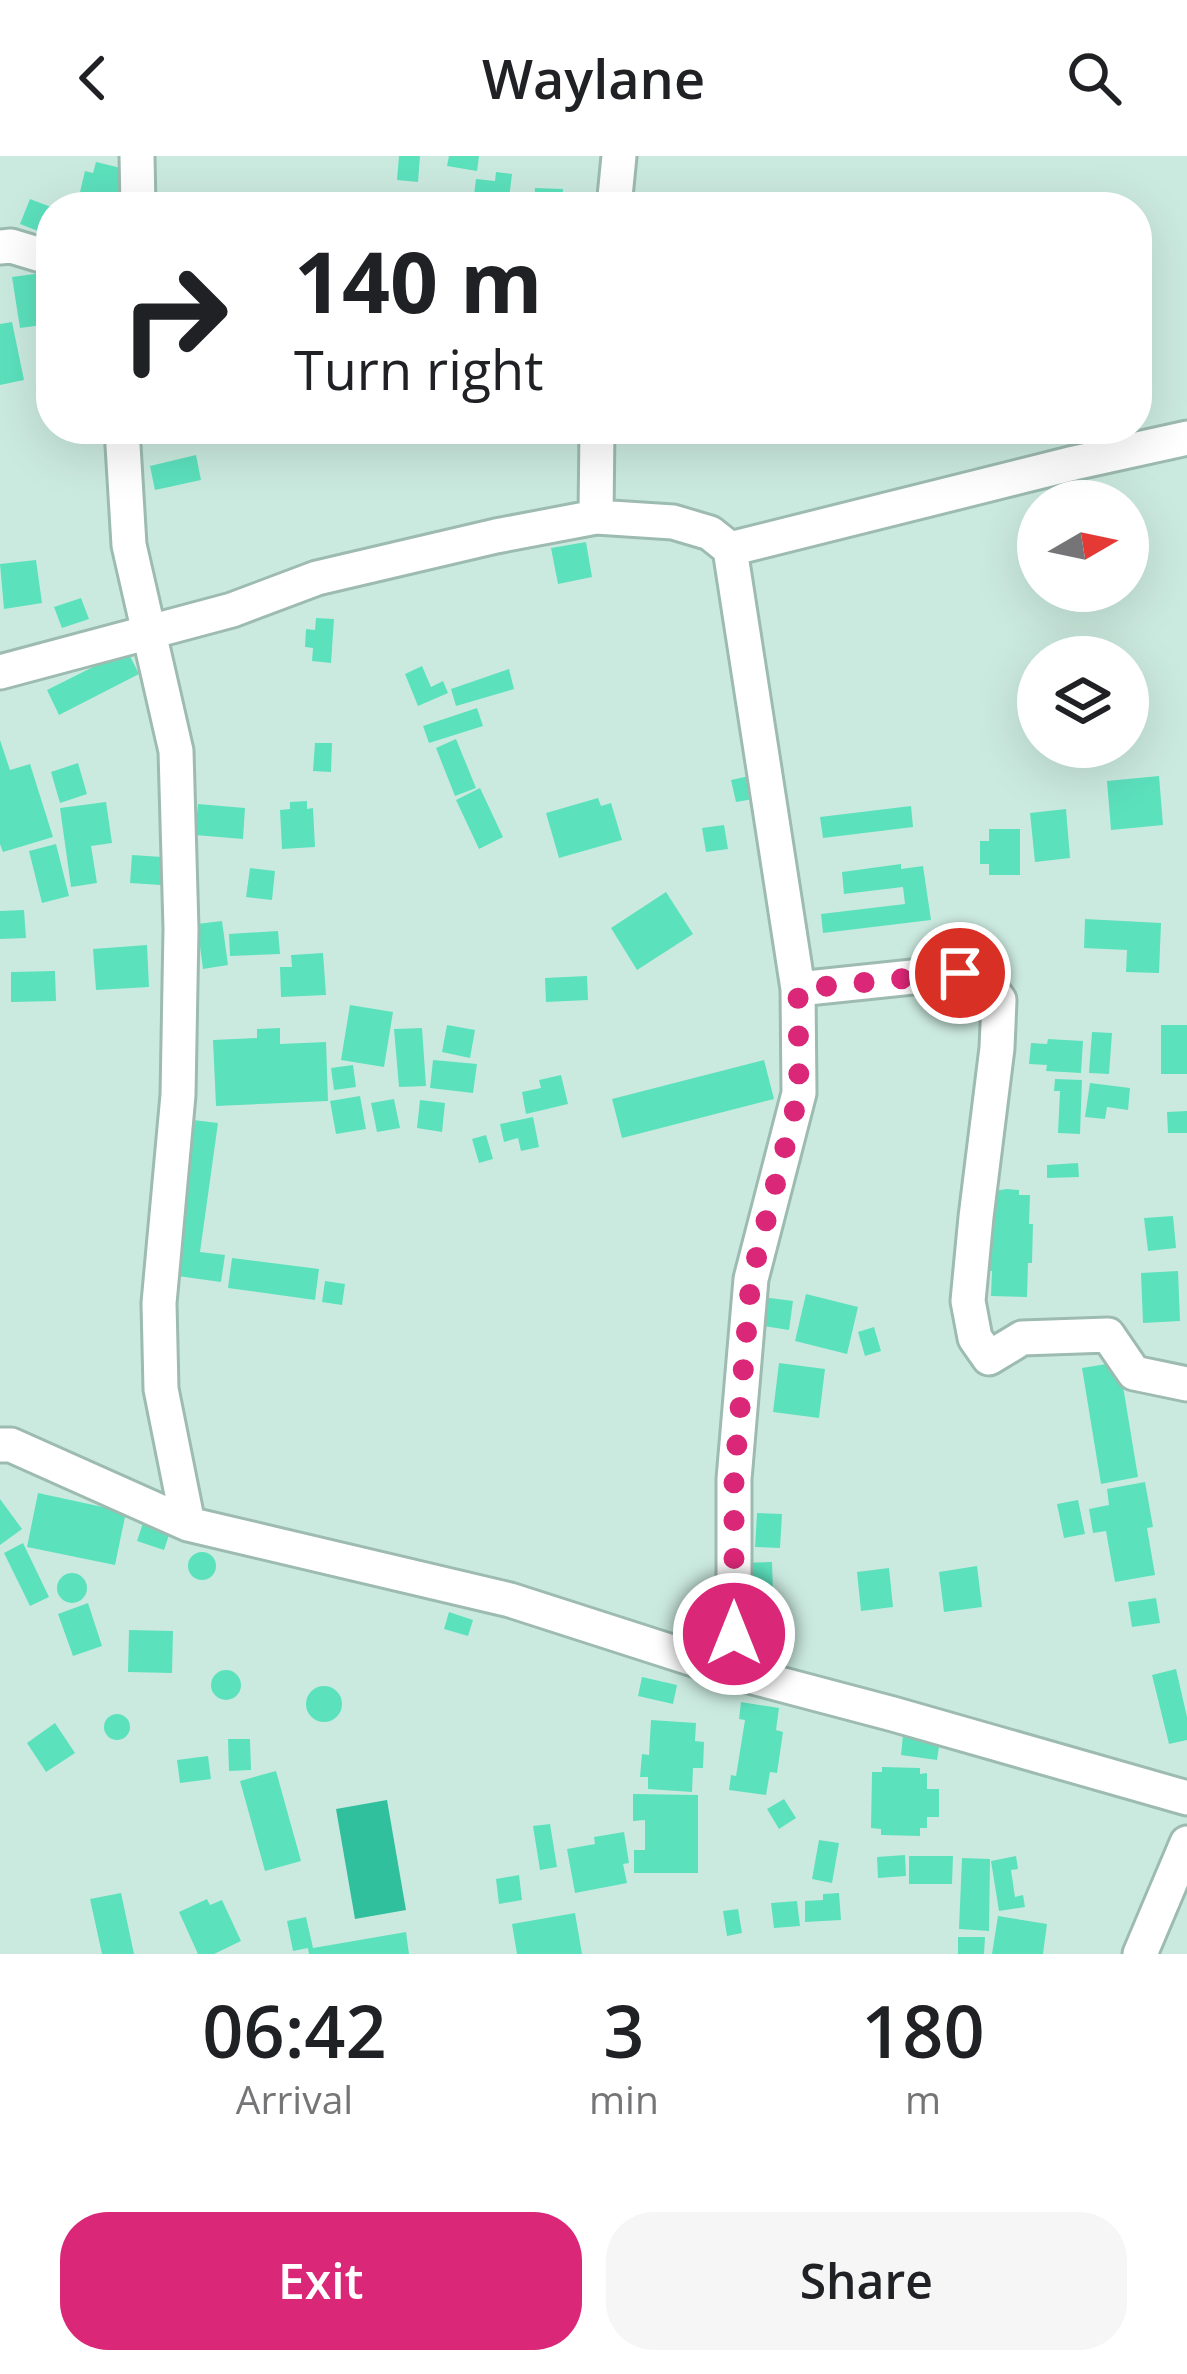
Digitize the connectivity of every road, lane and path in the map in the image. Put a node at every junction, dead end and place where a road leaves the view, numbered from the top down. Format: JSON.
{"nodes":[{"id":1,"x":137,"y":156,"type":"edge"},
{"id":2,"x":619,"y":156,"type":"edge"},
{"id":3,"x":138,"y":192,"type":"edge"},
{"id":4,"x":615,"y":192,"type":"edge"},
{"id":5,"x":0,"y":247,"type":"edge"},
{"id":6,"x":36,"y":254,"type":"edge"},
{"id":7,"x":1187,"y":438,"type":"edge"},
{"id":8,"x":123,"y":444,"type":"edge"},
{"id":9,"x":597,"y":444,"type":"edge"},
{"id":10,"x":596,"y":518,"type":"junction"},
{"id":11,"x":730,"y":549,"type":"junction"},
{"id":12,"x":150,"y":632,"type":"junction"},
{"id":13,"x":0,"y":672,"type":"edge"},
{"id":14,"x":798,"y":989,"type":"junction"},
{"id":15,"x":1187,"y":1384,"type":"edge"},
{"id":16,"x":0,"y":1445,"type":"edge"},
{"id":17,"x":188,"y":1524,"type":"junction"},
{"id":18,"x":734,"y":1672,"type":"junction"},
{"id":19,"x":1187,"y":1798,"type":"edge"},
{"id":20,"x":1187,"y":1843,"type":"edge"},
{"id":21,"x":1140,"y":1954,"type":"edge"}],
"edges":[{"from":1,"to":3,"type":"street"},
{"from":2,"to":4,"type":"street"},
{"from":5,"to":6,"type":"street"},
{"from":7,"to":11,"type":"street"},
{"from":8,"to":12,"type":"street"},
{"from":9,"to":10,"type":"street"},
{"from":10,"to":11,"type":"street"},
{"from":10,"to":12,"type":"street"},
{"from":11,"to":14,"type":"street"},
{"from":12,"to":13,"type":"street"},
{"from":12,"to":17,"type":"street"},
{"from":14,"to":15,"type":"street"},
{"from":14,"to":18,"type":"street"},
{"from":16,"to":17,"type":"street"},
{"from":17,"to":18,"type":"street"},
{"from":18,"to":19,"type":"street"},
{"from":20,"to":21,"type":"street"}]}
